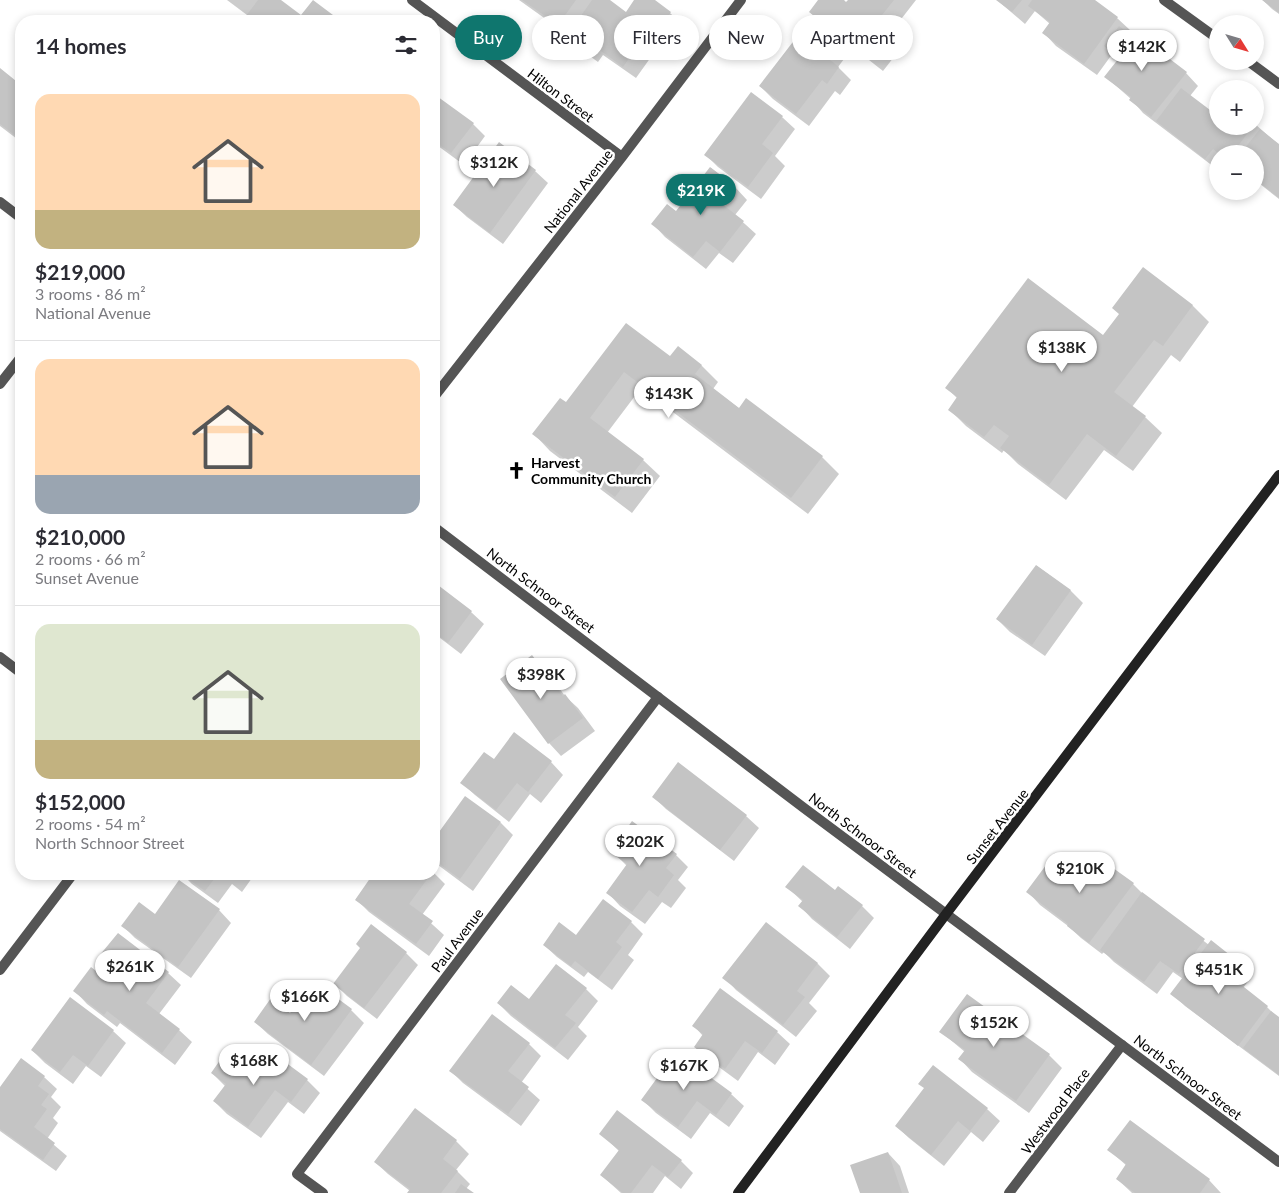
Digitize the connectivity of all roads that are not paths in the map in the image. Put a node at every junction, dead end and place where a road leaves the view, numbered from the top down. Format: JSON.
{"nodes":[{"id":1,"x":412,"y":0,"type":"edge"},
{"id":2,"x":741,"y":0,"type":"edge"},
{"id":3,"x":1164,"y":0,"type":"edge"},
{"id":4,"x":432,"y":15,"type":"edge"},
{"id":5,"x":440,"y":21,"type":"edge"},
{"id":6,"x":1209,"y":32,"type":"edge"},
{"id":7,"x":1260,"y":70,"type":"edge"},
{"id":8,"x":1279,"y":84,"type":"edge"},
{"id":9,"x":622,"y":158,"type":"junction"},
{"id":10,"x":0,"y":202,"type":"edge"},
{"id":11,"x":15,"y":213,"type":"edge"},
{"id":12,"x":15,"y":365,"type":"edge"},
{"id":13,"x":0,"y":384,"type":"edge"},
{"id":14,"x":440,"y":389,"type":"edge"},
{"id":15,"x":1279,"y":476,"type":"edge"},
{"id":16,"x":440,"y":532,"type":"edge"},
{"id":17,"x":0,"y":657,"type":"edge"},
{"id":18,"x":15,"y":668,"type":"edge"},
{"id":19,"x":658,"y":697,"type":"junction"},
{"id":20,"x":68,"y":880,"type":"edge"},
{"id":21,"x":946,"y":914,"type":"junction"},
{"id":22,"x":0,"y":970,"type":"edge"},
{"id":23,"x":1122,"y":1045,"type":"junction"},
{"id":24,"x":1279,"y":1162,"type":"edge"},
{"id":25,"x":323,"y":1193,"type":"edge"},
{"id":26,"x":738,"y":1193,"type":"edge"},
{"id":27,"x":1009,"y":1193,"type":"edge"}],
"edges":[{"from":1,"to":4,"type":"street","name":"Hilton Street"},
{"from":2,"to":9,"type":"street","name":"National Avenue"},
{"from":3,"to":6,"type":"street"},
{"from":5,"to":9,"type":"street","name":"Hilton Street"},
{"from":7,"to":8,"type":"street"},
{"from":9,"to":14,"type":"street","name":"National Avenue"},
{"from":10,"to":11,"type":"street"},
{"from":12,"to":13,"type":"street"},
{"from":15,"to":21,"type":"main road","name":"Sunset Avenue"},
{"from":16,"to":19,"type":"street","name":"North Schnoor Street"},
{"from":17,"to":18,"type":"street"},
{"from":19,"to":21,"type":"street","name":"North Schnoor Street"},
{"from":19,"to":25,"type":"street","name":"Paul Avenue"},
{"from":20,"to":22,"type":"street"},
{"from":21,"to":23,"type":"street","name":"North Schnoor Street"},
{"from":21,"to":26,"type":"main road","name":"Sunset Avenue"},
{"from":23,"to":24,"type":"street","name":"North Schnoor Street"},
{"from":23,"to":27,"type":"street","name":"Westwood Place"}]}
